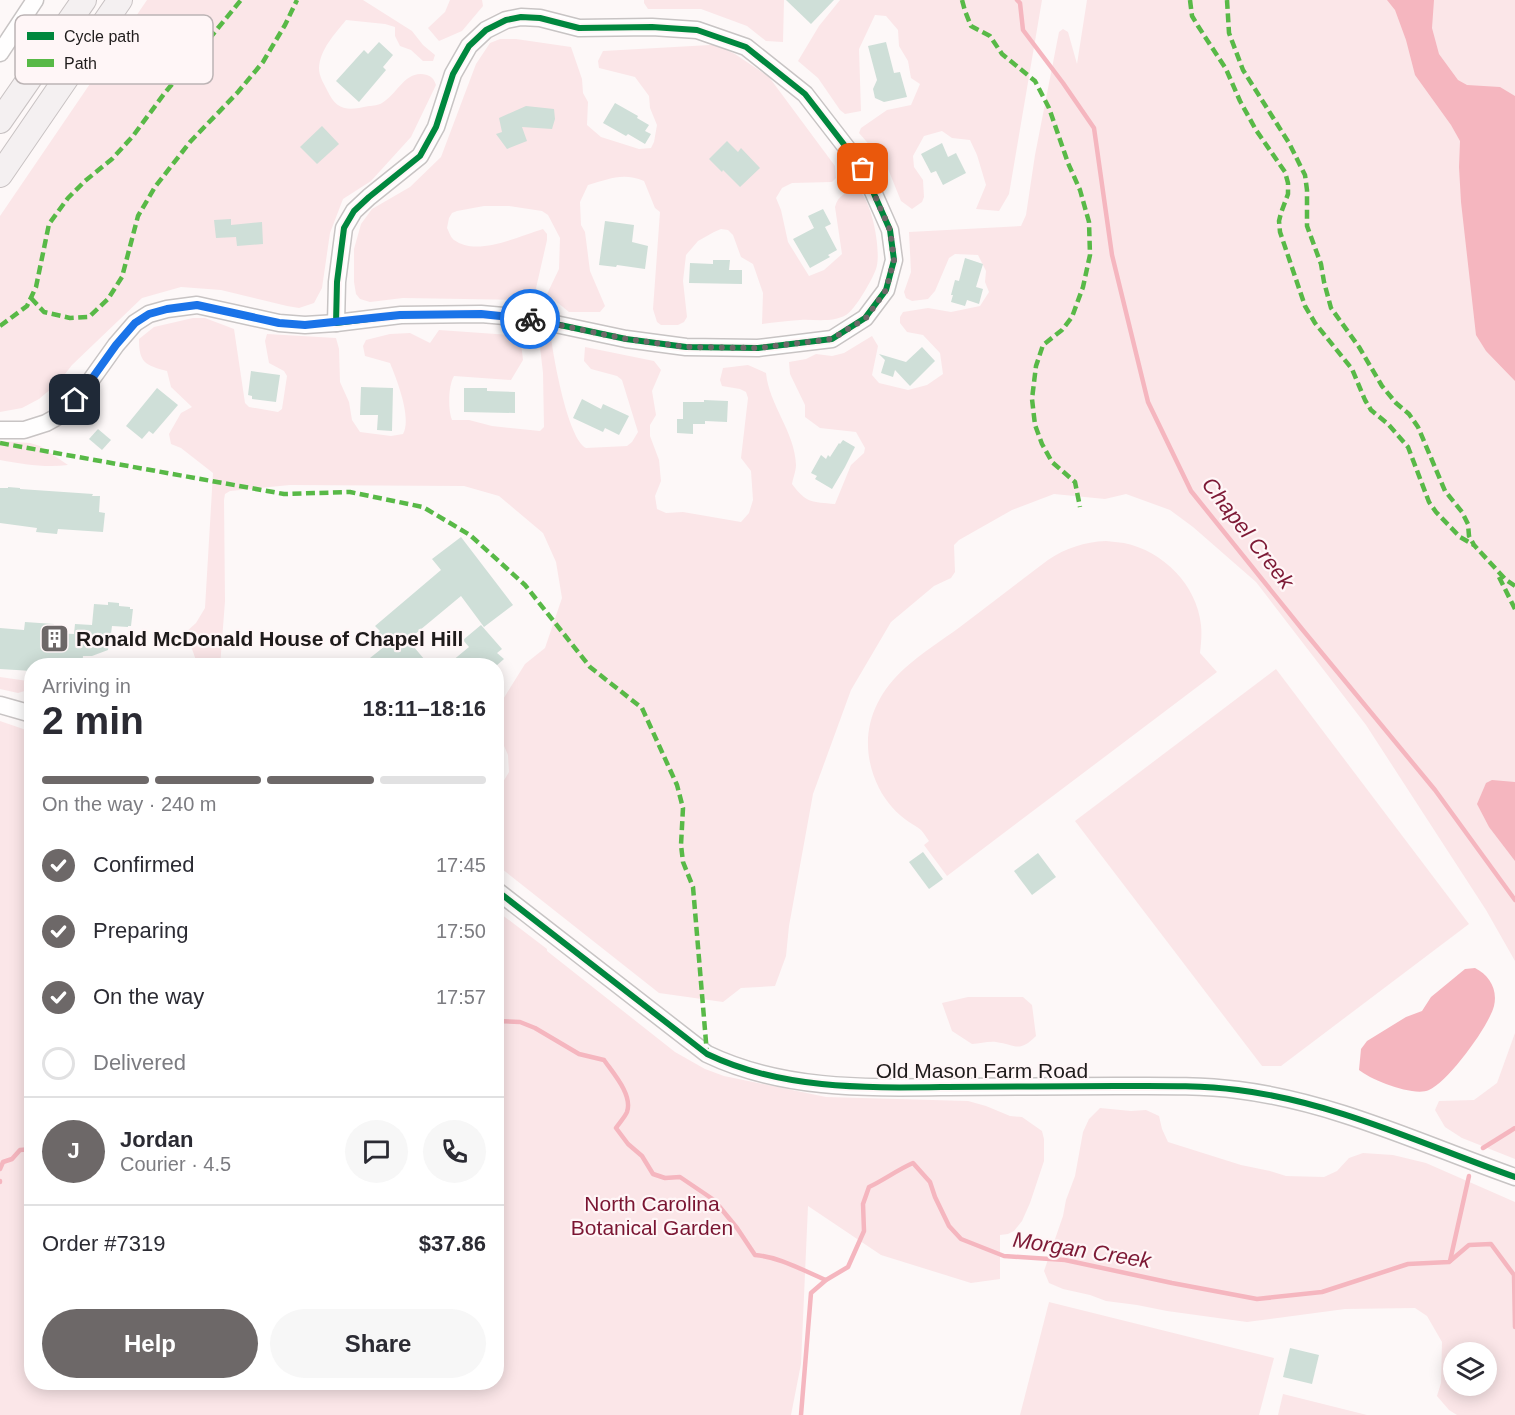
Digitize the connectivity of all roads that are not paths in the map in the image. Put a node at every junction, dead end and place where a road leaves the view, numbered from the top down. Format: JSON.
{"nodes":[{"id":1,"x":35,"y":0,"type":"edge"},
{"id":2,"x":84,"y":0,"type":"edge"},
{"id":3,"x":120,"y":0,"type":"edge"},
{"id":4,"x":25,"y":15,"type":"edge"},
{"id":5,"x":74,"y":15,"type":"edge"},
{"id":6,"x":110,"y":15,"type":"edge"},
{"id":7,"x":15,"y":30,"type":"edge"},
{"id":8,"x":0,"y":53,"type":"edge"},
{"id":9,"x":26,"y":84,"type":"edge"},
{"id":10,"x":62,"y":84,"type":"edge"},
{"id":11,"x":0,"y":122,"type":"edge"},
{"id":12,"x":0,"y":175,"type":"edge"},
{"id":13,"x":336,"y":323,"type":"junction"},
{"id":14,"x":0,"y":430,"type":"edge"},
{"id":15,"x":0,"y":705,"type":"edge"},
{"id":16,"x":24,"y":712,"type":"edge"},
{"id":17,"x":504,"y":896,"type":"edge"},
{"id":18,"x":1515,"y":1177,"type":"edge"}],
"edges":[{"from":1,"to":4,"type":"street"},
{"from":2,"to":5,"type":"highway"},
{"from":3,"to":6,"type":"highway"},
{"from":7,"to":8,"type":"street"},
{"from":9,"to":11,"type":"highway"},
{"from":10,"to":12,"type":"highway"},
{"from":13,"to":13,"type":"street"},
{"from":13,"to":14,"type":"street"},
{"from":15,"to":16,"type":"street"},
{"from":17,"to":18,"type":"street","name":"Old Mason Farm Road"}]}
